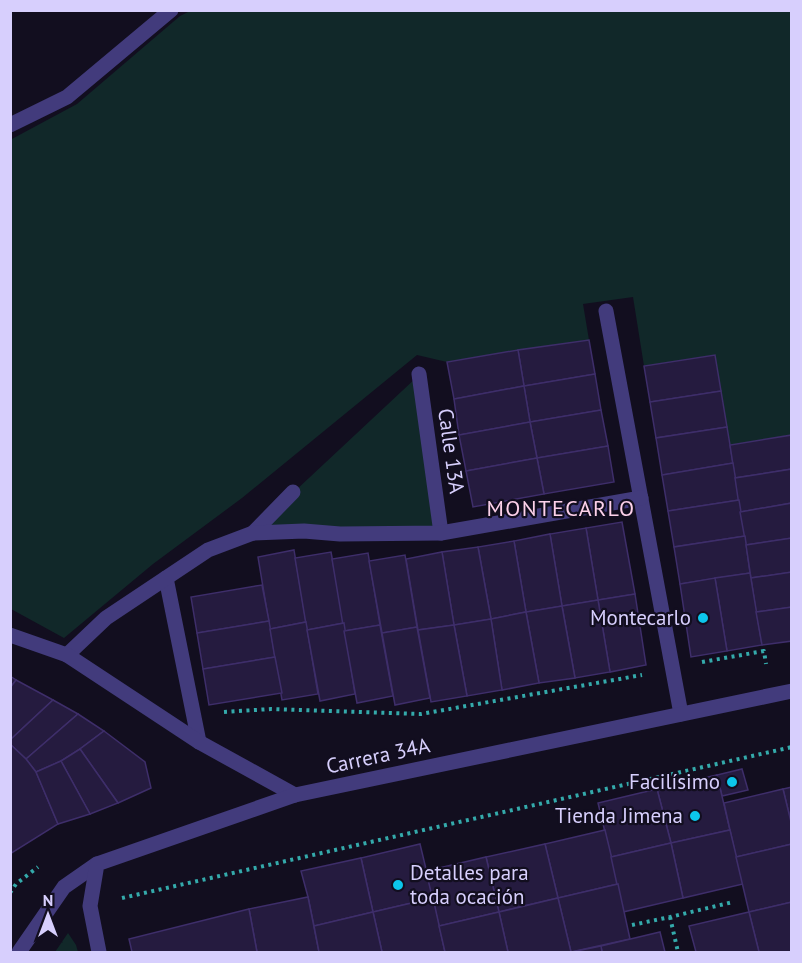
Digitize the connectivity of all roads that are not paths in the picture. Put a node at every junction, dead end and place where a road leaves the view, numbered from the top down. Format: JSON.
{"nodes":[{"id":1,"x":171,"y":10,"type":"edge"},
{"id":2,"x":10,"y":124,"type":"edge"},
{"id":3,"x":606,"y":311,"type":"dead end"},
{"id":4,"x":419,"y":374,"type":"dead end"},
{"id":5,"x":293,"y":492,"type":"dead end"},
{"id":6,"x":641,"y":498,"type":"junction"},
{"id":7,"x":253,"y":533,"type":"junction"},
{"id":8,"x":441,"y":533,"type":"junction"},
{"id":9,"x":166,"y":578,"type":"junction"},
{"id":10,"x":10,"y":635,"type":"edge"},
{"id":11,"x":67,"y":655,"type":"junction"},
{"id":12,"x":792,"y":691,"type":"edge"},
{"id":13,"x":681,"y":714,"type":"junction"},
{"id":14,"x":199,"y":742,"type":"junction"},
{"id":15,"x":295,"y":795,"type":"junction"},
{"id":16,"x":97,"y":864,"type":"junction"},
{"id":17,"x":19,"y":952,"type":"edge"},
{"id":18,"x":99,"y":952,"type":"edge"}],
"edges":[{"from":1,"to":2,"type":"street"},
{"from":3,"to":6,"type":"street"},
{"from":4,"to":8,"type":"street","name":"Calle 13A"},
{"from":5,"to":7,"type":"street"},
{"from":6,"to":8,"type":"street"},
{"from":6,"to":13,"type":"street"},
{"from":7,"to":8,"type":"street"},
{"from":7,"to":9,"type":"street"},
{"from":9,"to":11,"type":"street"},
{"from":9,"to":14,"type":"street"},
{"from":10,"to":11,"type":"street"},
{"from":11,"to":14,"type":"street"},
{"from":12,"to":13,"type":"street","name":"Carrera 34A"},
{"from":13,"to":15,"type":"street","name":"Carrera 34A"},
{"from":14,"to":15,"type":"street"},
{"from":15,"to":16,"type":"street","name":"Carrera 34A"},
{"from":16,"to":17,"type":"street","name":"Carrera 34A"},
{"from":16,"to":18,"type":"street"}]}
